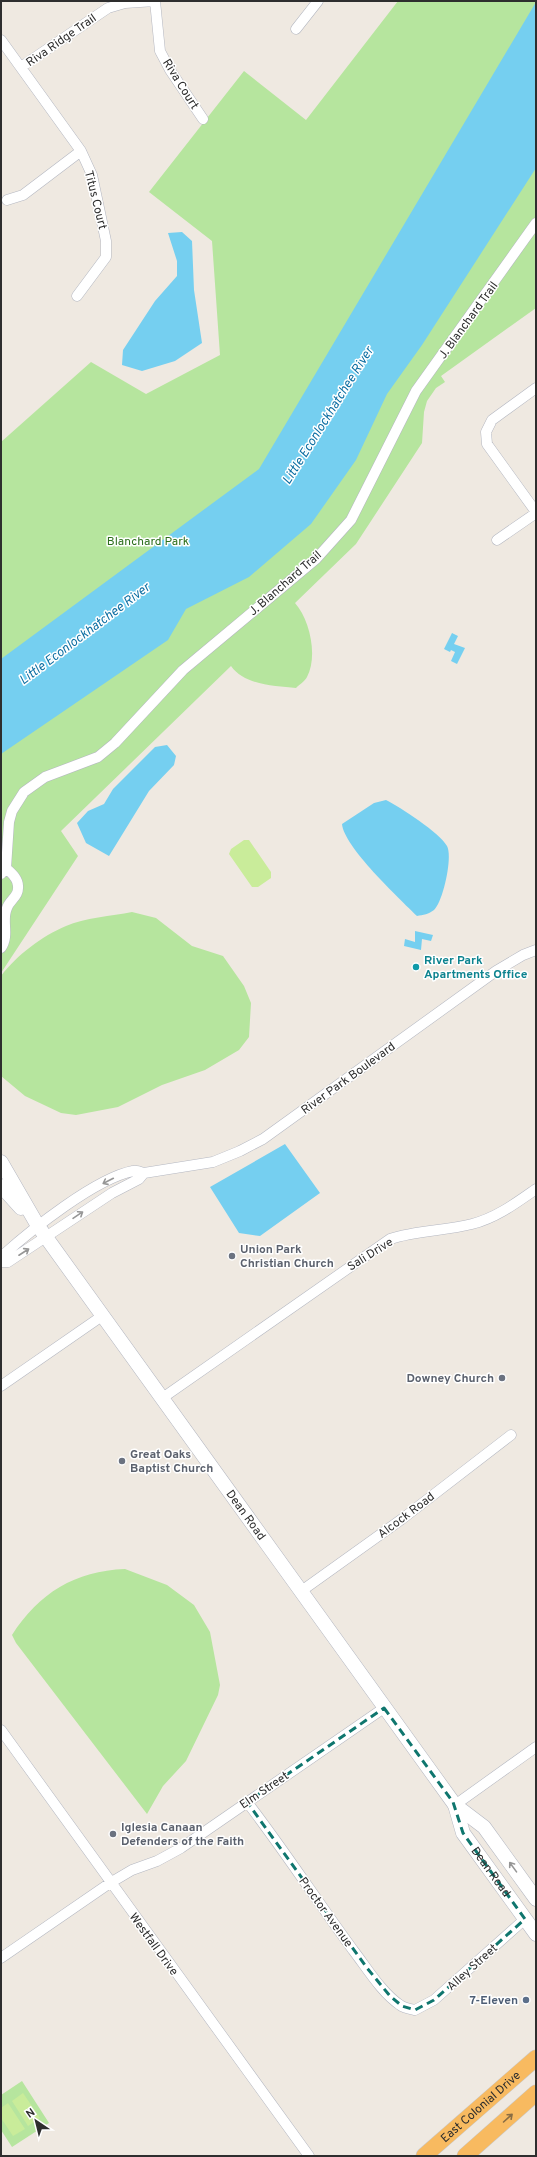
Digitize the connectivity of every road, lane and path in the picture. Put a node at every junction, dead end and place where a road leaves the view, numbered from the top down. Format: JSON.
{"nodes":[{"id":1,"x":155,"y":1,"type":"edge"},
{"id":2,"x":318,"y":1,"type":"edge"},
{"id":3,"x":296,"y":29,"type":"dead end"},
{"id":4,"x":1,"y":40,"type":"edge"},
{"id":5,"x":21,"y":67,"type":"junction"},
{"id":6,"x":203,"y":119,"type":"dead end"},
{"id":7,"x":82,"y":152,"type":"junction"},
{"id":8,"x":7,"y":200,"type":"dead end"},
{"id":9,"x":536,"y":223,"type":"edge"},
{"id":10,"x":77,"y":296,"type":"dead end"},
{"id":11,"x":536,"y":388,"type":"edge"},
{"id":12,"x":536,"y":512,"type":"edge"},
{"id":13,"x":497,"y":540,"type":"dead end"},
{"id":14,"x":4,"y":871,"type":"edge"},
{"id":15,"x":4,"y":905,"type":"edge"},
{"id":16,"x":1,"y":948,"type":"edge"},
{"id":17,"x":536,"y":950,"type":"edge"},
{"id":18,"x":1,"y":1162,"type":"edge"},
{"id":19,"x":144,"y":1173,"type":"junction"},
{"id":20,"x":1,"y":1186,"type":"edge"},
{"id":21,"x":536,"y":1190,"type":"edge"},
{"id":22,"x":42,"y":1232,"type":"junction"},
{"id":23,"x":1,"y":1261,"type":"edge"},
{"id":24,"x":102,"y":1316,"type":"junction"},
{"id":25,"x":1,"y":1386,"type":"edge"},
{"id":26,"x":161,"y":1399,"type":"junction"},
{"id":27,"x":511,"y":1435,"type":"dead end"},
{"id":28,"x":300,"y":1592,"type":"junction"},
{"id":29,"x":384,"y":1708,"type":"junction"},
{"id":30,"x":1,"y":1730,"type":"edge"},
{"id":31,"x":536,"y":1747,"type":"edge"},
{"id":32,"x":247,"y":1802,"type":"junction"},
{"id":33,"x":455,"y":1805,"type":"junction"},
{"id":34,"x":110,"y":1883,"type":"junction"},
{"id":35,"x":536,"y":1899,"type":"edge"},
{"id":36,"x":525,"y":1918,"type":"junction"},
{"id":37,"x":536,"y":1934,"type":"edge"},
{"id":38,"x":2,"y":1954,"type":"edge"},
{"id":39,"x":415,"y":2010,"type":"joint"},
{"id":40,"x":536,"y":2058,"type":"edge"},
{"id":41,"x":536,"y":2093,"type":"edge"},
{"id":42,"x":309,"y":2156,"type":"edge"},
{"id":43,"x":424,"y":2156,"type":"edge"},
{"id":44,"x":465,"y":2156,"type":"edge"}],
"edges":[{"from":1,"to":5,"type":"street","name":"Riva Ridge Trail"},
{"from":1,"to":6,"type":"street","name":"Riva Court"},
{"from":2,"to":3,"type":"street"},
{"from":4,"to":5,"type":"street","name":"Riva Ridge Trail"},
{"from":5,"to":7,"type":"street","name":"Titus Court"},
{"from":7,"to":8,"type":"street"},
{"from":7,"to":10,"type":"street","name":"Titus Court"},
{"from":9,"to":14,"type":"street","name":"J. Blanchard Trail"},
{"from":11,"to":12,"type":"street"},
{"from":12,"to":13,"type":"street"},
{"from":14,"to":15,"type":"street","name":"J. Blanchard Trail"},
{"from":15,"to":16,"type":"street","name":"J. Blanchard Trail"},
{"from":17,"to":19,"type":"street","name":"River Park Boulevard"},
{"from":18,"to":22,"type":"main road","name":"Dean Road"},
{"from":22,"to":19,"type":"street","name":"River Park Boulevard","one_way":true},
{"from":19,"to":22,"type":"street","name":"River Park Boulevard","one_way":true},
{"from":20,"to":22,"type":"main road","name":"Dean Road"},
{"from":21,"to":26,"type":"street","name":"Sali Drive"},
{"from":22,"to":23,"type":"street"},
{"from":22,"to":24,"type":"main road","name":"Dean Road"},
{"from":24,"to":25,"type":"street"},
{"from":24,"to":26,"type":"main road","name":"Dean Road"},
{"from":26,"to":28,"type":"main road","name":"Dean Road"},
{"from":27,"to":28,"type":"street","name":"Alcock Road"},
{"from":28,"to":29,"type":"main road","name":"Dean Road"},
{"from":29,"to":32,"type":"street","name":"Elm Street"},
{"from":29,"to":33,"type":"main road","name":"Dean Road"},
{"from":30,"to":34,"type":"street","name":"Westfall Drive"},
{"from":31,"to":33,"type":"street"},
{"from":32,"to":34,"type":"street","name":"Elm Street"},
{"from":32,"to":39,"type":"street","name":"Proctor Avenue"},
{"from":35,"to":33,"type":"main road","name":"Dean Road","one_way":true},
{"from":33,"to":36,"type":"main road","name":"Dean Road"},
{"from":34,"to":38,"type":"street","name":"Elm Street"},
{"from":34,"to":42,"type":"street","name":"Westfall Drive"},
{"from":36,"to":37,"type":"main road","name":"Dean Road"},
{"from":36,"to":39,"type":"street","name":"Alley Street"},
{"from":40,"to":43,"type":"highway","name":"East Colonial Drive"},
{"from":44,"to":41,"type":"highway","one_way":true}]}
